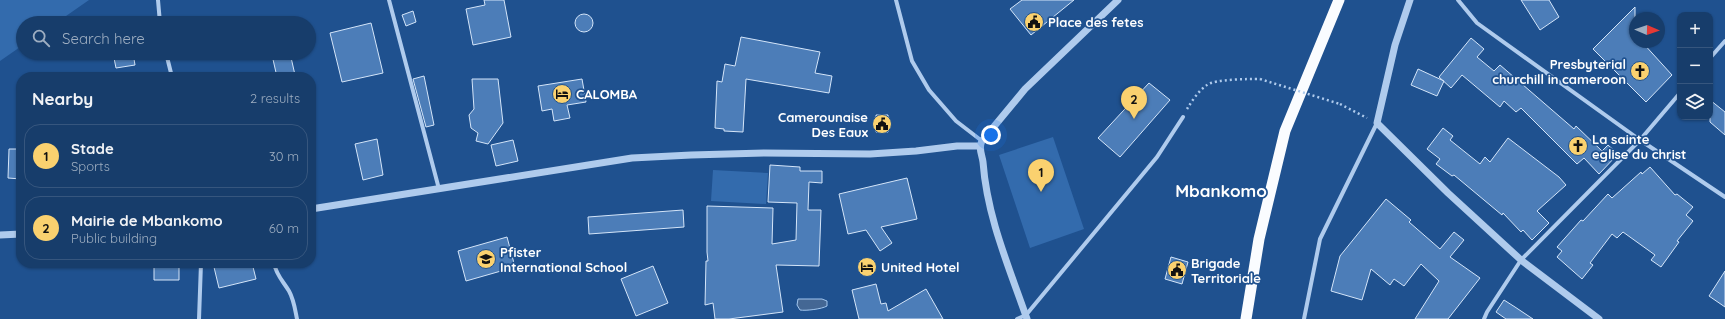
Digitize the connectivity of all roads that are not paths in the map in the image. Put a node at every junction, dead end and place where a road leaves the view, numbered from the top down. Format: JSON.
{"nodes":[{"id":1,"x":158,"y":0,"type":"edge"},
{"id":2,"x":389,"y":0,"type":"edge"},
{"id":3,"x":896,"y":0,"type":"edge"},
{"id":4,"x":1118,"y":0,"type":"edge"},
{"id":5,"x":1339,"y":0,"type":"edge"},
{"id":6,"x":1410,"y":0,"type":"edge"},
{"id":7,"x":1458,"y":0,"type":"edge"},
{"id":8,"x":159,"y":16,"type":"edge"},
{"id":9,"x":1725,"y":41,"type":"edge"},
{"id":10,"x":1713,"y":55,"type":"edge"},
{"id":11,"x":168,"y":60,"type":"edge"},
{"id":12,"x":171,"y":72,"type":"edge"},
{"id":13,"x":1677,"y":97,"type":"edge"},
{"id":14,"x":1183,"y":117,"type":"road end"},
{"id":15,"x":1377,"y":123,"type":"junction"},
{"id":16,"x":1640,"y":140,"type":"junction"},
{"id":17,"x":981,"y":144,"type":"junction"},
{"id":18,"x":439,"y":190,"type":"junction"},
{"id":19,"x":1725,"y":197,"type":"edge"},
{"id":20,"x":316,"y":208,"type":"edge"},
{"id":21,"x":16,"y":234,"type":"edge"},
{"id":22,"x":0,"y":235,"type":"edge"},
{"id":23,"x":1521,"y":260,"type":"junction"},
{"id":24,"x":201,"y":268,"type":"edge"},
{"id":25,"x":275,"y":268,"type":"edge"},
{"id":26,"x":1027,"y":317,"type":"edge"},
{"id":27,"x":199,"y":319,"type":"edge"},
{"id":28,"x":297,"y":319,"type":"edge"},
{"id":29,"x":1017,"y":319,"type":"edge"},
{"id":30,"x":1246,"y":319,"type":"edge"},
{"id":31,"x":1304,"y":319,"type":"edge"},
{"id":32,"x":1484,"y":319,"type":"edge"},
{"id":33,"x":1599,"y":319,"type":"edge"}],
"edges":[{"from":1,"to":8,"type":"street"},
{"from":2,"to":18,"type":"street"},
{"from":3,"to":17,"type":"street"},
{"from":4,"to":17,"type":"street"},
{"from":5,"to":30,"type":"highway"},
{"from":6,"to":15,"type":"street"},
{"from":7,"to":16,"type":"street"},
{"from":9,"to":10,"type":"street"},
{"from":11,"to":12,"type":"street"},
{"from":13,"to":16,"type":"street"},
{"from":14,"to":26,"type":"street"},
{"from":15,"to":23,"type":"street"},
{"from":15,"to":31,"type":"street"},
{"from":16,"to":19,"type":"street"},
{"from":16,"to":23,"type":"street"},
{"from":17,"to":18,"type":"street"},
{"from":17,"to":26,"type":"street"},
{"from":18,"to":20,"type":"street"},
{"from":21,"to":22,"type":"street"},
{"from":23,"to":32,"type":"street"},
{"from":23,"to":33,"type":"street"},
{"from":24,"to":27,"type":"street"},
{"from":25,"to":28,"type":"street"},
{"from":26,"to":29,"type":"street"}]}
